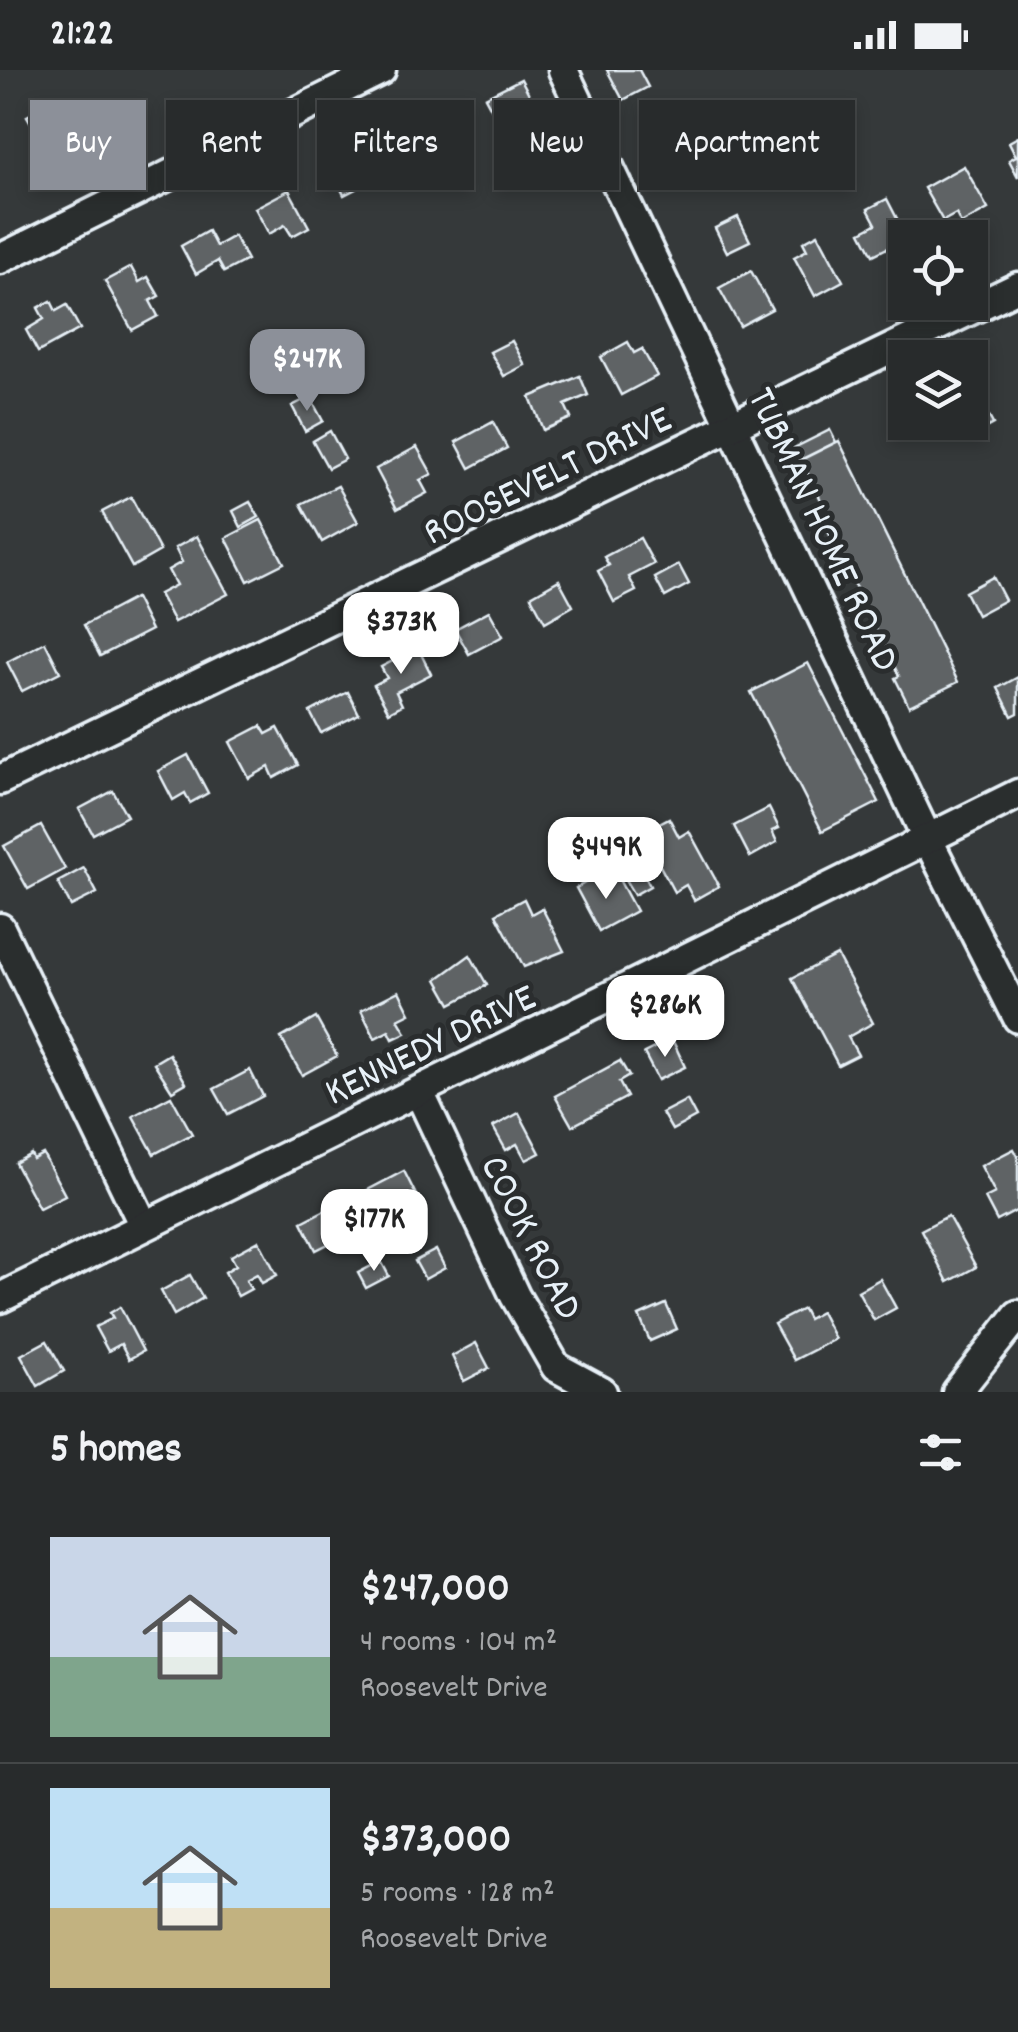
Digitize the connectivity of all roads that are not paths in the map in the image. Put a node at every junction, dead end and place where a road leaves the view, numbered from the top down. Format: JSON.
{"nodes":[{"id":1,"x":382,"y":70,"type":"edge"},
{"id":2,"x":563,"y":70,"type":"edge"},
{"id":3,"x":0,"y":258,"type":"edge"},
{"id":4,"x":1018,"y":287,"type":"edge"},
{"id":5,"x":735,"y":427,"type":"junction"},
{"id":6,"x":0,"y":780,"type":"edge"},
{"id":7,"x":1018,"y":794,"type":"edge"},
{"id":8,"x":926,"y":838,"type":"junction"},
{"id":9,"x":0,"y":928,"type":"edge"},
{"id":10,"x":1018,"y":1018,"type":"edge"},
{"id":11,"x":419,"y":1092,"type":"junction"},
{"id":12,"x":144,"y":1226,"type":"junction"},
{"id":13,"x":0,"y":1298,"type":"edge"},
{"id":14,"x":1018,"y":1316,"type":"edge"},
{"id":15,"x":602,"y":1392,"type":"edge"},
{"id":16,"x":957,"y":1392,"type":"edge"}],
"edges":[{"from":1,"to":3,"type":"street"},
{"from":2,"to":5,"type":"street","name":"TUBMAN HOME ROAD"},
{"from":4,"to":5,"type":"street","name":"ROOSEVELT DRIVE"},
{"from":5,"to":6,"type":"street","name":"ROOSEVELT DRIVE"},
{"from":5,"to":8,"type":"street","name":"TUBMAN HOME ROAD"},
{"from":7,"to":8,"type":"street","name":"KENNEDY DRIVE"},
{"from":8,"to":10,"type":"street","name":"TUBMAN HOME ROAD"},
{"from":8,"to":11,"type":"street","name":"KENNEDY DRIVE"},
{"from":9,"to":12,"type":"street"},
{"from":11,"to":12,"type":"street","name":"KENNEDY DRIVE"},
{"from":11,"to":15,"type":"street","name":"COOK ROAD"},
{"from":12,"to":13,"type":"street","name":"KENNEDY DRIVE"},
{"from":14,"to":16,"type":"street"}]}
